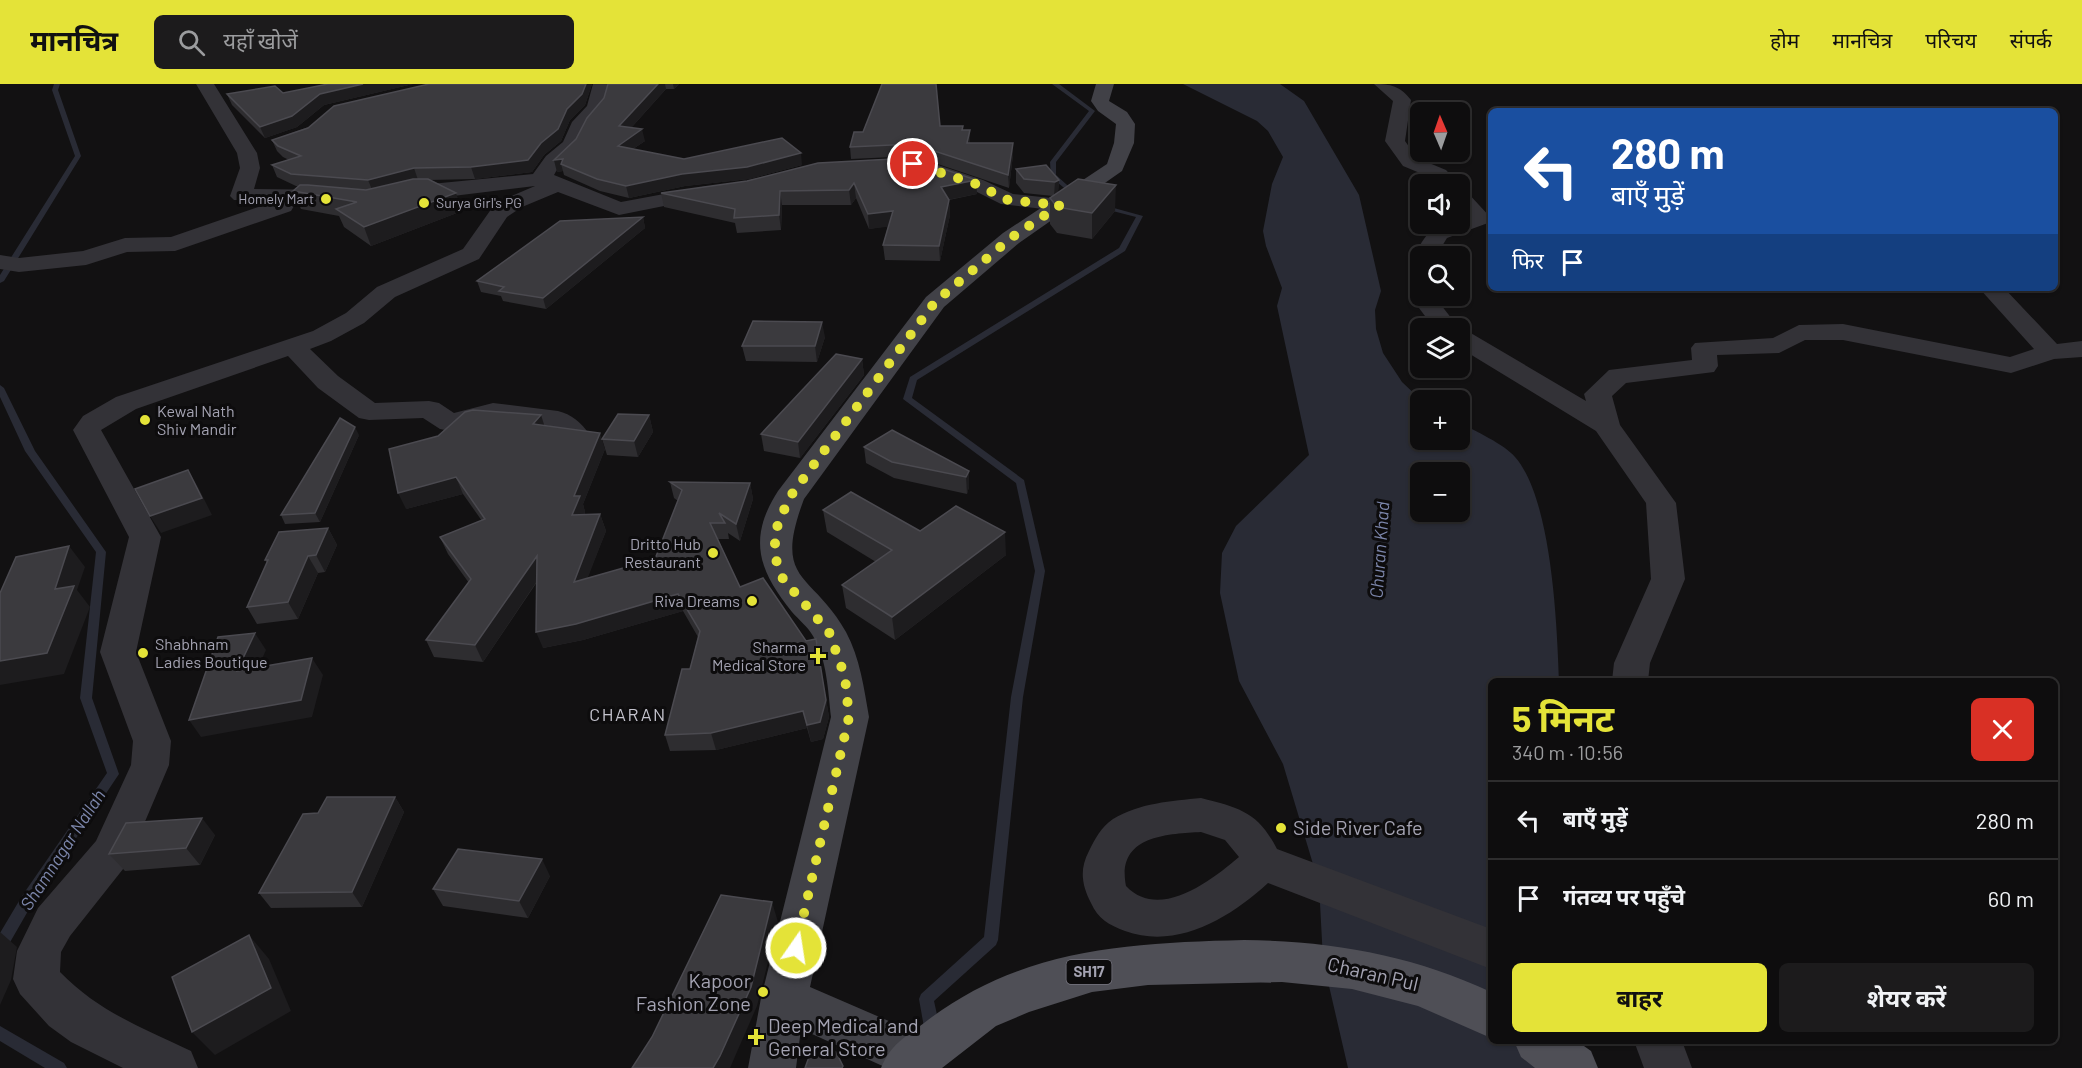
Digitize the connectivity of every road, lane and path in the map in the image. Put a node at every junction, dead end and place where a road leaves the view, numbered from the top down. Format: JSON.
{"nodes":[{"id":1,"x":206,"y":84,"type":"edge"},
{"id":2,"x":602,"y":84,"type":"edge"},
{"id":3,"x":1105,"y":84,"type":"edge"},
{"id":4,"x":1383,"y":84,"type":"edge"},
{"id":5,"x":913,"y":164,"type":"edge"},
{"id":6,"x":1439,"y":174,"type":"edge"},
{"id":7,"x":550,"y":182,"type":"junction"},
{"id":8,"x":728,"y":189,"type":"edge"},
{"id":9,"x":316,"y":194,"type":"junction"},
{"id":10,"x":385,"y":197,"type":"edge"},
{"id":11,"x":362,"y":199,"type":"edge"},
{"id":12,"x":1060,"y":205,"type":"junction"},
{"id":13,"x":1470,"y":207,"type":"edge"},
{"id":14,"x":1470,"y":222,"type":"edge"},
{"id":15,"x":0,"y":262,"type":"edge"},
{"id":16,"x":1994,"y":291,"type":"edge"},
{"id":17,"x":1430,"y":306,"type":"edge"},
{"id":18,"x":1439,"y":318,"type":"edge"},
{"id":19,"x":1470,"y":343,"type":"edge"},
{"id":20,"x":293,"y":347,"type":"junction"},
{"id":21,"x":2082,"y":349,"type":"edge"},
{"id":22,"x":2051,"y":352,"type":"junction"},
{"id":23,"x":1606,"y":425,"type":"junction"},
{"id":24,"x":575,"y":434,"type":"edge"},
{"id":25,"x":1630,"y":678,"type":"edge"},
{"id":26,"x":1263,"y":862,"type":"dead end"},
{"id":27,"x":1488,"y":948,"type":"edge"},
{"id":28,"x":784,"y":998,"type":"junction"},
{"id":29,"x":1488,"y":1015,"type":"edge"},
{"id":30,"x":1542,"y":1044,"type":"edge"},
{"id":31,"x":1659,"y":1044,"type":"edge"},
{"id":32,"x":922,"y":1055,"type":"edge"},
{"id":33,"x":174,"y":1068,"type":"edge"},
{"id":34,"x":772,"y":1068,"type":"edge"},
{"id":35,"x":1574,"y":1068,"type":"edge"},
{"id":36,"x":1668,"y":1068,"type":"edge"}],
"edges":[{"from":1,"to":9,"type":"street"},
{"from":2,"to":7,"type":"street"},
{"from":3,"to":12,"type":"street"},
{"from":4,"to":6,"type":"street"},
{"from":5,"to":12,"type":"street"},
{"from":7,"to":8,"type":"street"},
{"from":7,"to":10,"type":"street"},
{"from":7,"to":20,"type":"street"},
{"from":9,"to":11,"type":"street"},
{"from":9,"to":15,"type":"street"},
{"from":12,"to":28,"type":"street"},
{"from":13,"to":14,"type":"street"},
{"from":16,"to":22,"type":"street"},
{"from":17,"to":18,"type":"street"},
{"from":19,"to":23,"type":"street"},
{"from":20,"to":24,"type":"street"},
{"from":20,"to":33,"type":"street"},
{"from":21,"to":22,"type":"street"},
{"from":22,"to":23,"type":"street"},
{"from":23,"to":25,"type":"street"},
{"from":26,"to":27,"type":"street"},
{"from":28,"to":32,"type":"street"},
{"from":28,"to":34,"type":"street"},
{"from":29,"to":32,"type":"main road","name":"Charan Pul","number":"SH17"},
{"from":30,"to":35,"type":"main road"},
{"from":31,"to":36,"type":"street"}]}
